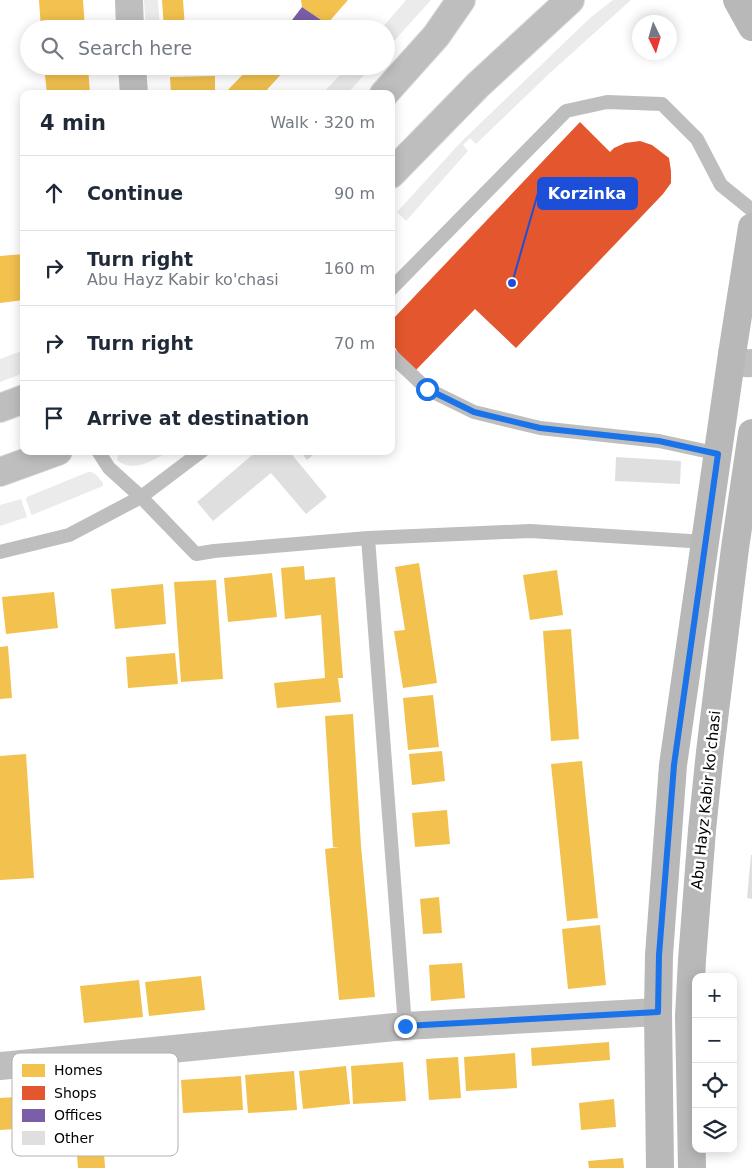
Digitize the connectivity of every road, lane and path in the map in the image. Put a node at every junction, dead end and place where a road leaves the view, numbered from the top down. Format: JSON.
{"nodes":[{"id":1,"x":129,"y":0,"type":"edge"},
{"id":2,"x":461,"y":0,"type":"edge"},
{"id":3,"x":570,"y":0,"type":"edge"},
{"id":4,"x":737,"y":0,"type":"edge"},
{"id":5,"x":130,"y":20,"type":"edge"},
{"id":6,"x":752,"y":27,"type":"edge"},
{"id":7,"x":133,"y":75,"type":"edge"},
{"id":8,"x":134,"y":90,"type":"edge"},
{"id":9,"x":388,"y":90,"type":"edge"},
{"id":10,"x":395,"y":170,"type":"edge"},
{"id":11,"x":752,"y":210,"type":"edge"},
{"id":12,"x":752,"y":227,"type":"edge"},
{"id":13,"x":395,"y":285,"type":"edge"},
{"id":14,"x":742,"y":358,"type":"edge"},
{"id":15,"x":395,"y":359,"type":"edge"},
{"id":16,"x":20,"y":400,"type":"edge"},
{"id":17,"x":0,"y":408,"type":"edge"},
{"id":18,"x":752,"y":433,"type":"edge"},
{"id":19,"x":718,"y":454,"type":"junction"},
{"id":20,"x":47,"y":455,"type":"edge"},
{"id":21,"x":101,"y":455,"type":"edge"},
{"id":22,"x":197,"y":455,"type":"edge"},
{"id":23,"x":0,"y":472,"type":"edge"},
{"id":24,"x":141,"y":497,"type":"junction"},
{"id":25,"x":368,"y":538,"type":"junction"},
{"id":26,"x":706,"y":542,"type":"junction"},
{"id":27,"x":744,"y":549,"type":"edge"},
{"id":28,"x":0,"y":552,"type":"edge"},
{"id":29,"x":658,"y":1012,"type":"junction"},
{"id":30,"x":405,"y":1026,"type":"junction"},
{"id":31,"x":132,"y":1053,"type":"edge"},
{"id":32,"x":660,"y":1168,"type":"edge"},
{"id":33,"x":692,"y":1168,"type":"edge"}],
"edges":[{"from":1,"to":5,"type":"street"},
{"from":2,"to":9,"type":"street"},
{"from":3,"to":10,"type":"street"},
{"from":4,"to":6,"type":"main road"},
{"from":7,"to":8,"type":"street"},
{"from":11,"to":13,"type":"lane"},
{"from":12,"to":14,"type":"main road"},
{"from":14,"to":19,"type":"main road"},
{"from":15,"to":19,"type":"lane"},
{"from":16,"to":17,"type":"street"},
{"from":18,"to":27,"type":"main road","name":"Abu Hayz Kabir ko'chasi"},
{"from":19,"to":26,"type":"main road"},
{"from":20,"to":23,"type":"street"},
{"from":21,"to":24,"type":"lane"},
{"from":22,"to":24,"type":"lane"},
{"from":24,"to":25,"type":"lane"},
{"from":24,"to":28,"type":"lane"},
{"from":25,"to":26,"type":"lane"},
{"from":25,"to":30,"type":"lane"},
{"from":26,"to":29,"type":"main road"},
{"from":27,"to":33,"type":"main road","name":"Abu Hayz Kabir ko'chasi"},
{"from":29,"to":30,"type":"street"},
{"from":29,"to":32,"type":"main road"},
{"from":30,"to":31,"type":"street"}]}
